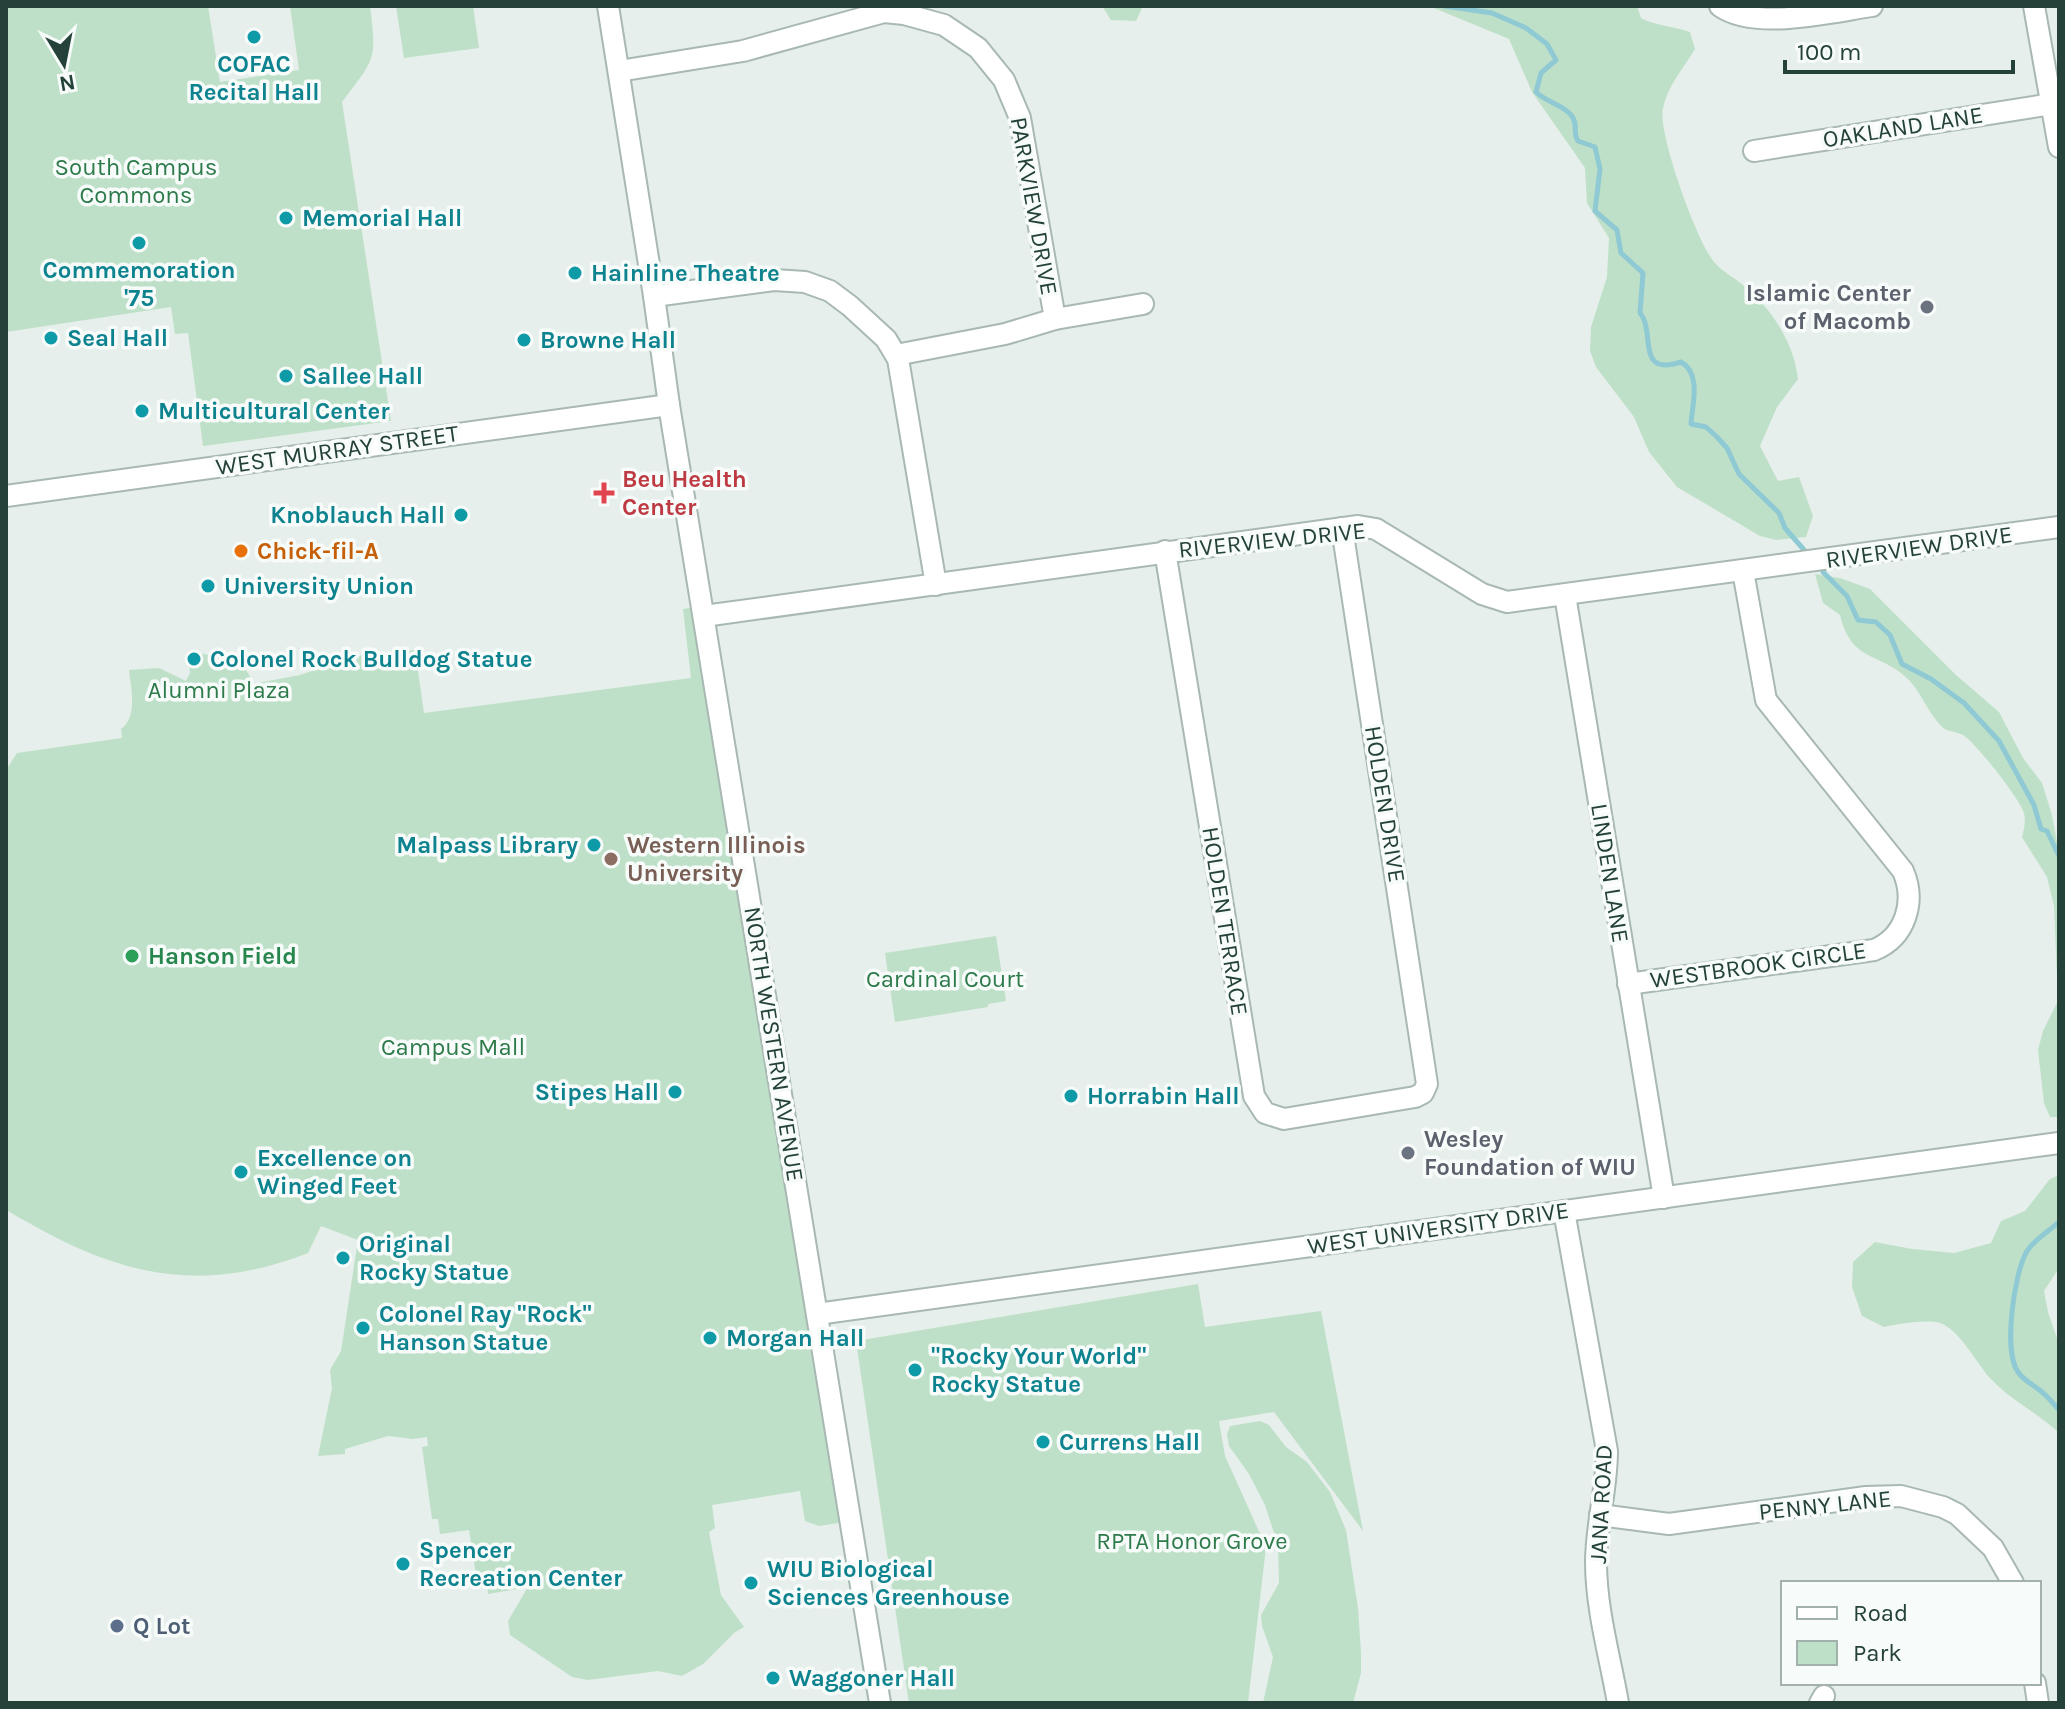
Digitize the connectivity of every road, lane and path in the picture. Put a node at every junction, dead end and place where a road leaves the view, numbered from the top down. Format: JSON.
{"nodes":[{"id":1,"x":608,"y":6,"type":"edge"},
{"id":2,"x":1720,"y":6,"type":"edge"},
{"id":3,"x":1872,"y":6,"type":"edge"},
{"id":4,"x":2034,"y":6,"type":"edge"},
{"id":5,"x":619,"y":71,"type":"junction"},
{"id":6,"x":2052,"y":104,"type":"junction"},
{"id":7,"x":2059,"y":147,"type":"edge"},
{"id":8,"x":1754,"y":151,"type":"dead end"},
{"id":9,"x":654,"y":296,"type":"junction"},
{"id":10,"x":1143,"y":304,"type":"dead end"},
{"id":11,"x":1055,"y":319,"type":"junction"},
{"id":12,"x":896,"y":355,"type":"junction"},
{"id":13,"x":669,"y":405,"type":"junction"},
{"id":14,"x":6,"y":496,"type":"edge"},
{"id":15,"x":2059,"y":527,"type":"edge"},
{"id":16,"x":1342,"y":528,"type":"junction"},
{"id":17,"x":1165,"y":551,"type":"junction"},
{"id":18,"x":1743,"y":571,"type":"junction"},
{"id":19,"x":936,"y":585,"type":"junction"},
{"id":20,"x":1565,"y":595,"type":"junction"},
{"id":21,"x":704,"y":616,"type":"junction"},
{"id":22,"x":1628,"y":984,"type":"junction"},
{"id":23,"x":1428,"y":1080,"type":"joint"},
{"id":24,"x":2059,"y":1143,"type":"edge"},
{"id":25,"x":1664,"y":1198,"type":"junction"},
{"id":26,"x":1564,"y":1211,"type":"junction"},
{"id":27,"x":817,"y":1314,"type":"junction"},
{"id":28,"x":1600,"y":1515,"type":"junction"},
{"id":29,"x":2012,"y":1581,"type":"edge"},
{"id":30,"x":880,"y":1703,"type":"edge"},
{"id":31,"x":1618,"y":1703,"type":"edge"}],
"edges":[{"from":1,"to":5,"type":"street","name":"NORTH WESTERN AVENUE"},
{"from":2,"to":3,"type":"street"},
{"from":4,"to":6,"type":"street"},
{"from":5,"to":9,"type":"street","name":"NORTH WESTERN AVENUE"},
{"from":5,"to":11,"type":"street","name":"PARKVIEW DRIVE"},
{"from":6,"to":7,"type":"street"},
{"from":6,"to":8,"type":"street","name":"OAKLAND LANE"},
{"from":9,"to":12,"type":"street"},
{"from":9,"to":13,"type":"street","name":"NORTH WESTERN AVENUE"},
{"from":10,"to":11,"type":"street"},
{"from":11,"to":12,"type":"street"},
{"from":12,"to":19,"type":"street"},
{"from":13,"to":14,"type":"street","name":"WEST MURRAY STREET"},
{"from":13,"to":21,"type":"street","name":"NORTH WESTERN AVENUE"},
{"from":15,"to":18,"type":"street","name":"RIVERVIEW DRIVE"},
{"from":16,"to":17,"type":"street","name":"RIVERVIEW DRIVE"},
{"from":16,"to":20,"type":"street","name":"RIVERVIEW DRIVE"},
{"from":16,"to":23,"type":"street","name":"HOLDEN DRIVE"},
{"from":17,"to":19,"type":"street","name":"RIVERVIEW DRIVE"},
{"from":17,"to":23,"type":"street","name":"HOLDEN TERRACE"},
{"from":18,"to":20,"type":"street","name":"RIVERVIEW DRIVE"},
{"from":18,"to":22,"type":"street","name":"WESTBROOK CIRCLE"},
{"from":19,"to":21,"type":"street","name":"RIVERVIEW DRIVE"},
{"from":20,"to":22,"type":"street","name":"LINDEN LANE"},
{"from":21,"to":27,"type":"street","name":"NORTH WESTERN AVENUE"},
{"from":22,"to":25,"type":"street","name":"LINDEN LANE"},
{"from":24,"to":25,"type":"street","name":"WEST UNIVERSITY DRIVE"},
{"from":25,"to":26,"type":"street","name":"WEST UNIVERSITY DRIVE"},
{"from":26,"to":27,"type":"street","name":"WEST UNIVERSITY DRIVE"},
{"from":26,"to":28,"type":"street","name":"JANA ROAD"},
{"from":27,"to":30,"type":"street","name":"NORTH WESTERN AVENUE"},
{"from":28,"to":29,"type":"street","name":"PENNY LANE"},
{"from":28,"to":31,"type":"street","name":"JANA ROAD"}]}
